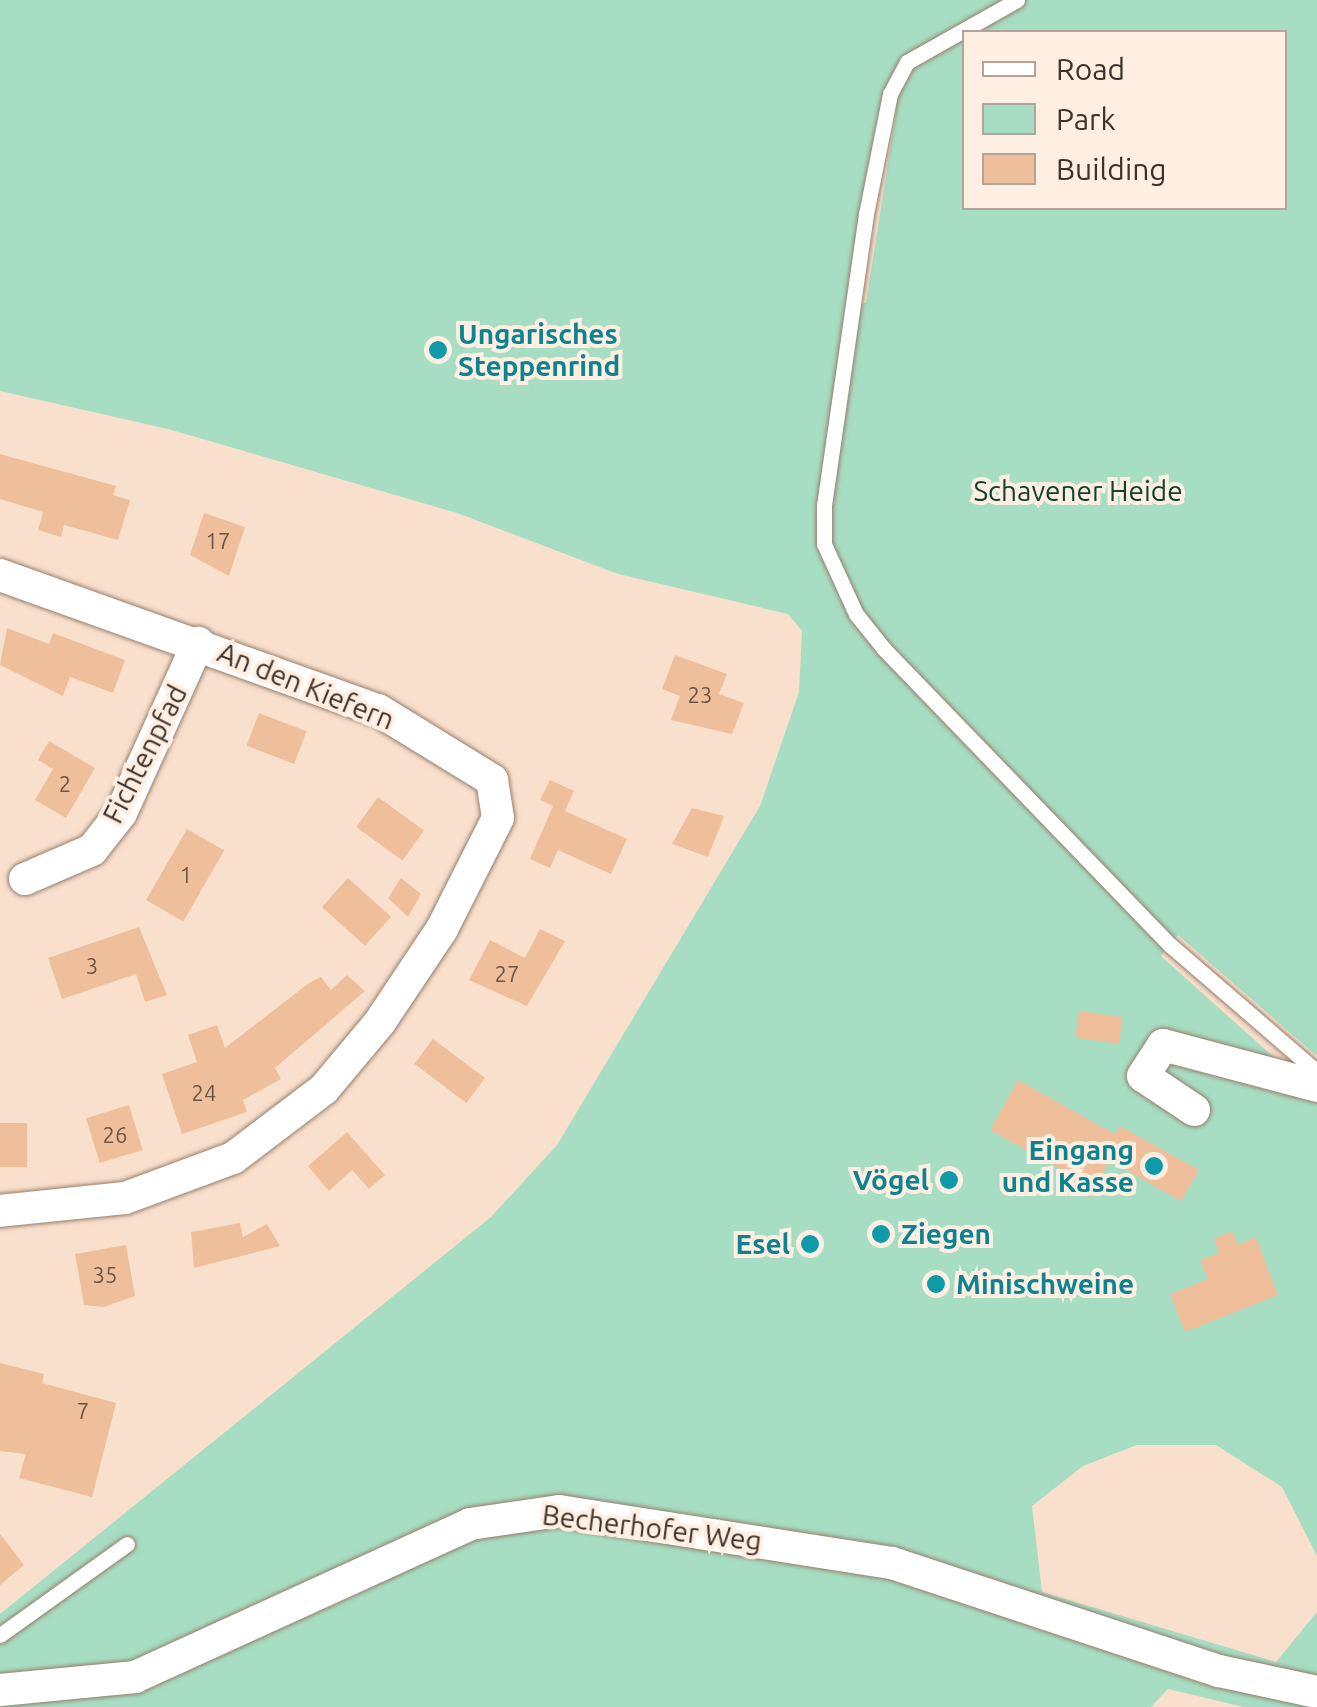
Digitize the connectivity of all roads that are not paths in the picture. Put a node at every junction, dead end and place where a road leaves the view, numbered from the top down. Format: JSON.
{"nodes":[{"id":1,"x":1017,"y":0,"type":"edge"},
{"id":2,"x":964,"y":30,"type":"edge"},
{"id":3,"x":962,"y":31,"type":"edge"},
{"id":4,"x":0,"y":575,"type":"edge"},
{"id":5,"x":198,"y":643,"type":"junction"},
{"id":6,"x":26,"y":879,"type":"dead end"},
{"id":7,"x":1317,"y":1072,"type":"edge"},
{"id":8,"x":1317,"y":1086,"type":"edge"},
{"id":9,"x":1194,"y":1110,"type":"dead end"},
{"id":10,"x":0,"y":1211,"type":"edge"},
{"id":11,"x":127,"y":1544,"type":"dead end"},
{"id":12,"x":0,"y":1634,"type":"edge"},
{"id":13,"x":0,"y":1690,"type":"edge"},
{"id":14,"x":1317,"y":1692,"type":"edge"}],
"edges":[{"from":1,"to":2,"type":"lane"},
{"from":3,"to":7,"type":"lane"},
{"from":4,"to":5,"type":"street","name":"An den Kiefern"},
{"from":5,"to":6,"type":"street","name":"Fichtenpfad"},
{"from":5,"to":10,"type":"street","name":"An den Kiefern"},
{"from":8,"to":9,"type":"street"},
{"from":11,"to":12,"type":"lane"},
{"from":13,"to":14,"type":"street","name":"Becherhofer Weg"}]}
